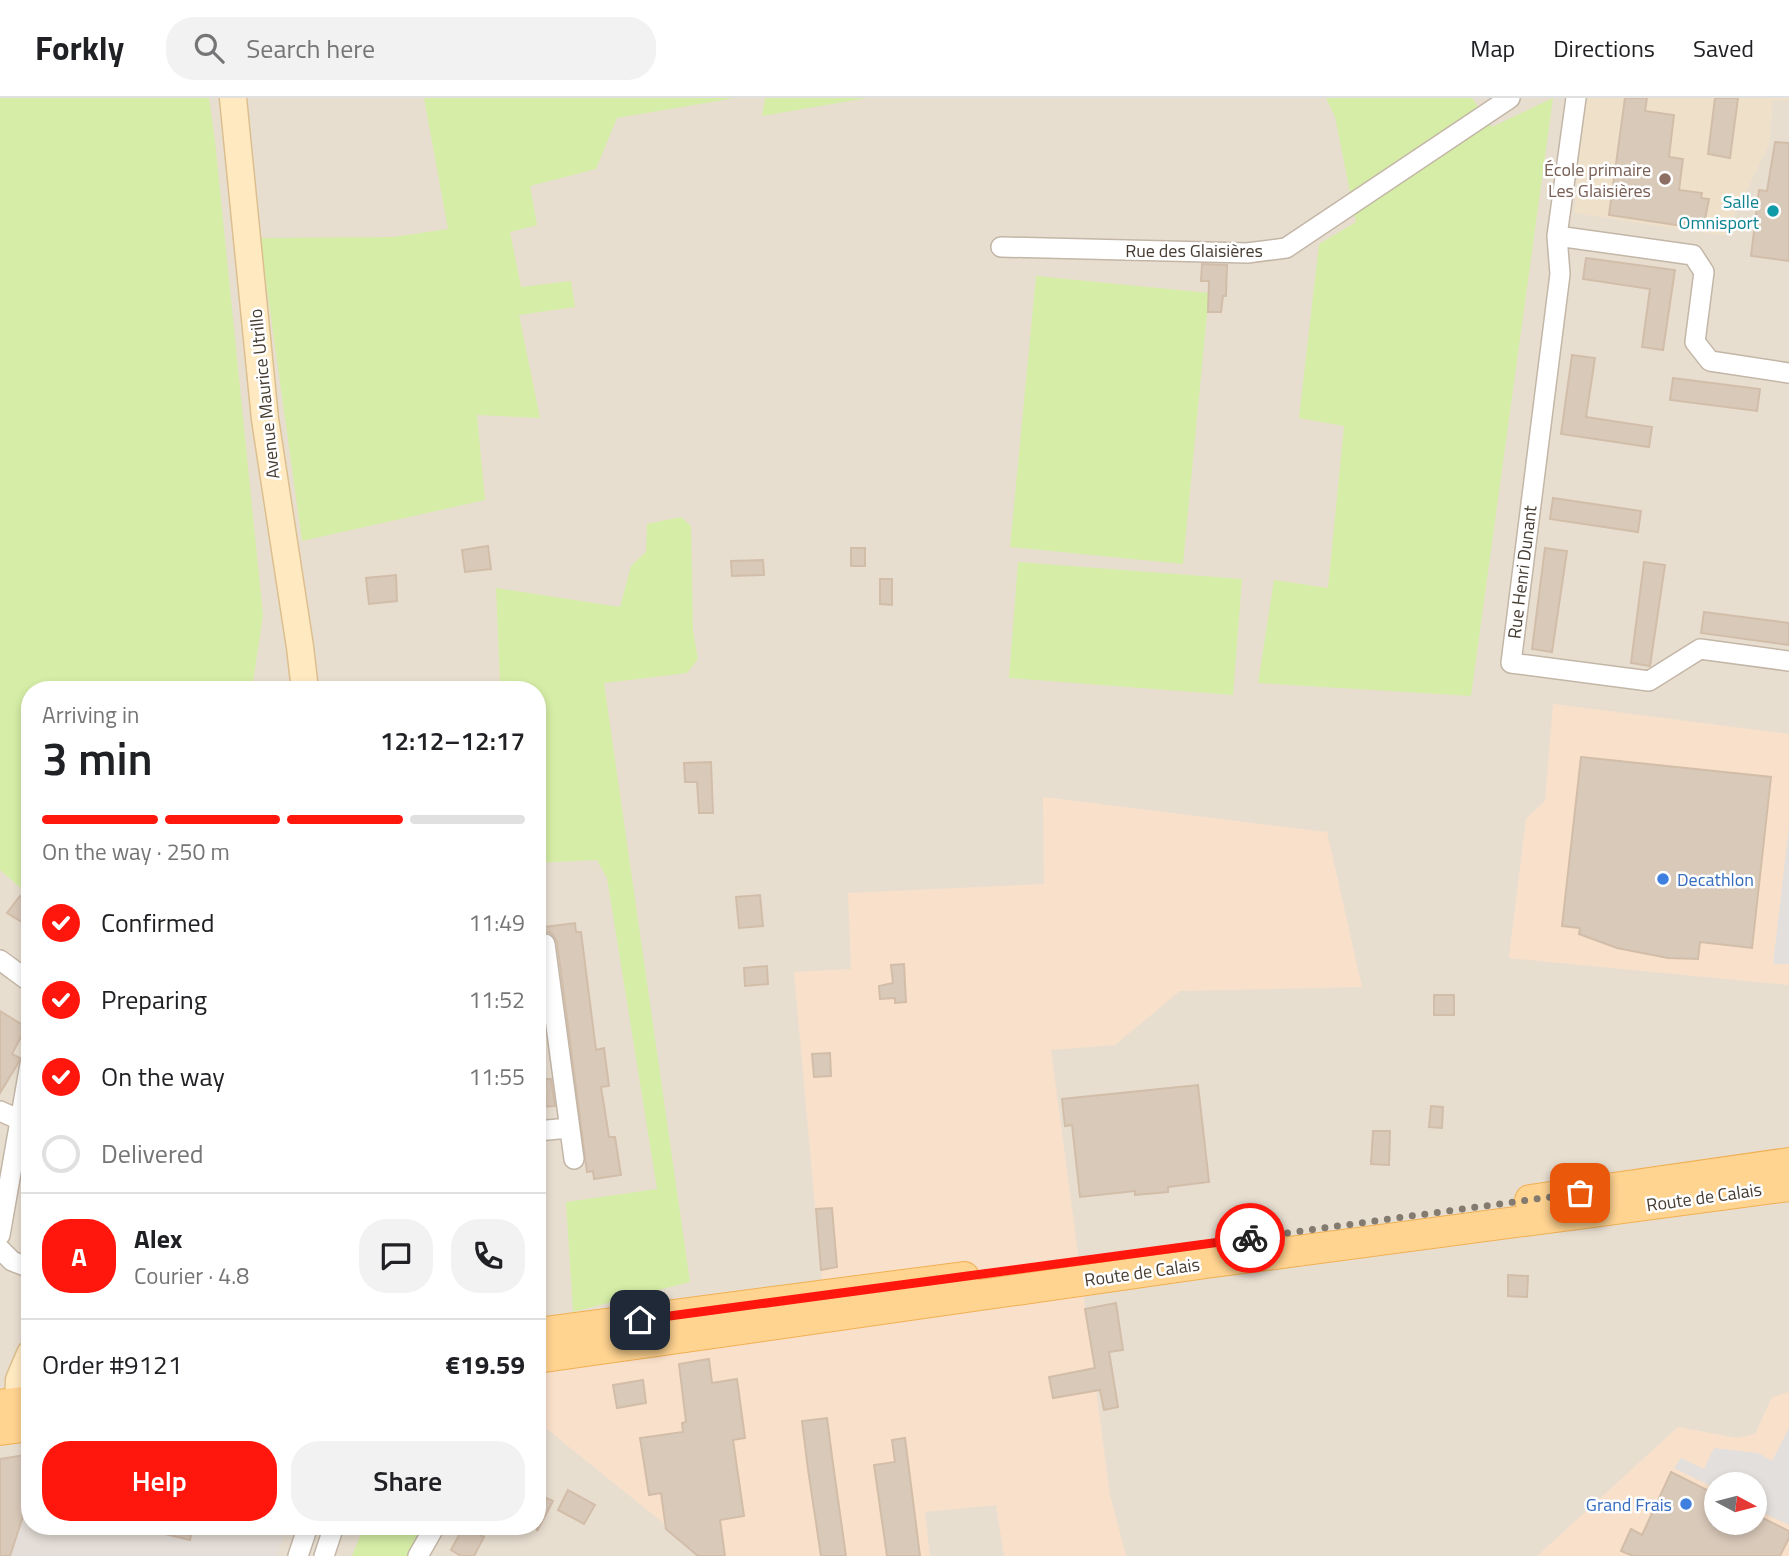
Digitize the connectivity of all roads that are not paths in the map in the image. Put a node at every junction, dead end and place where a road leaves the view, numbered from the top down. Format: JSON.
{"nodes":[{"id":1,"x":233,"y":98,"type":"edge"},
{"id":2,"x":1510,"y":98,"type":"edge"},
{"id":3,"x":1576,"y":98,"type":"edge"},
{"id":4,"x":1558,"y":236,"type":"junction"},
{"id":5,"x":1001,"y":247,"type":"dead end"},
{"id":6,"x":1789,"y":373,"type":"edge"},
{"id":7,"x":1789,"y":661,"type":"edge"},
{"id":8,"x":304,"y":681,"type":"edge"},
{"id":9,"x":0,"y":960,"type":"edge"},
{"id":10,"x":21,"y":975,"type":"edge"},
{"id":11,"x":546,"y":990,"type":"edge"},
{"id":12,"x":0,"y":1111,"type":"edge"},
{"id":13,"x":21,"y":1114,"type":"edge"},
{"id":14,"x":20,"y":1120,"type":"junction"},
{"id":15,"x":569,"y":1128,"type":"junction"},
{"id":16,"x":546,"y":1130,"type":"edge"},
{"id":17,"x":574,"y":1158,"type":"dead end"},
{"id":18,"x":1789,"y":1163,"type":"edge"},
{"id":19,"x":1789,"y":1188,"type":"edge"},
{"id":20,"x":0,"y":1235,"type":"edge"},
{"id":21,"x":0,"y":1249,"type":"edge"},
{"id":22,"x":21,"y":1264,"type":"edge"},
{"id":23,"x":546,"y":1332,"type":"edge"},
{"id":24,"x":546,"y":1357,"type":"edge"},
{"id":25,"x":21,"y":1375,"type":"edge"},
{"id":26,"x":21,"y":1375,"type":"edge"},
{"id":27,"x":10,"y":1413,"type":"edge"},
{"id":28,"x":304,"y":1535,"type":"edge"},
{"id":29,"x":331,"y":1535,"type":"edge"},
{"id":30,"x":430,"y":1535,"type":"edge"},
{"id":31,"x":298,"y":1556,"type":"edge"},
{"id":32,"x":324,"y":1556,"type":"edge"},
{"id":33,"x":418,"y":1556,"type":"edge"}],
"edges":[{"from":1,"to":8,"type":"main road","name":"Avenue Maurice Utrillo"},
{"from":2,"to":5,"type":"street","name":"Rue des Glaisières"},
{"from":3,"to":4,"type":"street","name":"Rue Henri Dunant"},
{"from":4,"to":6,"type":"street"},
{"from":4,"to":7,"type":"street","name":"Rue Henri Dunant"},
{"from":9,"to":10,"type":"street"},
{"from":11,"to":15,"type":"street"},
{"from":12,"to":14,"type":"street"},
{"from":13,"to":14,"type":"street"},
{"from":14,"to":20,"type":"street"},
{"from":15,"to":16,"type":"street"},
{"from":15,"to":17,"type":"street"},
{"from":18,"to":23,"type":"main road","name":"Route de Calais"},
{"from":19,"to":24,"type":"main road","name":"Route de Calais"},
{"from":21,"to":22,"type":"street"},
{"from":25,"to":27,"type":"main road"},
{"from":26,"to":27,"type":"main road"},
{"from":28,"to":31,"type":"street"},
{"from":29,"to":32,"type":"street"},
{"from":30,"to":33,"type":"street"}]}
